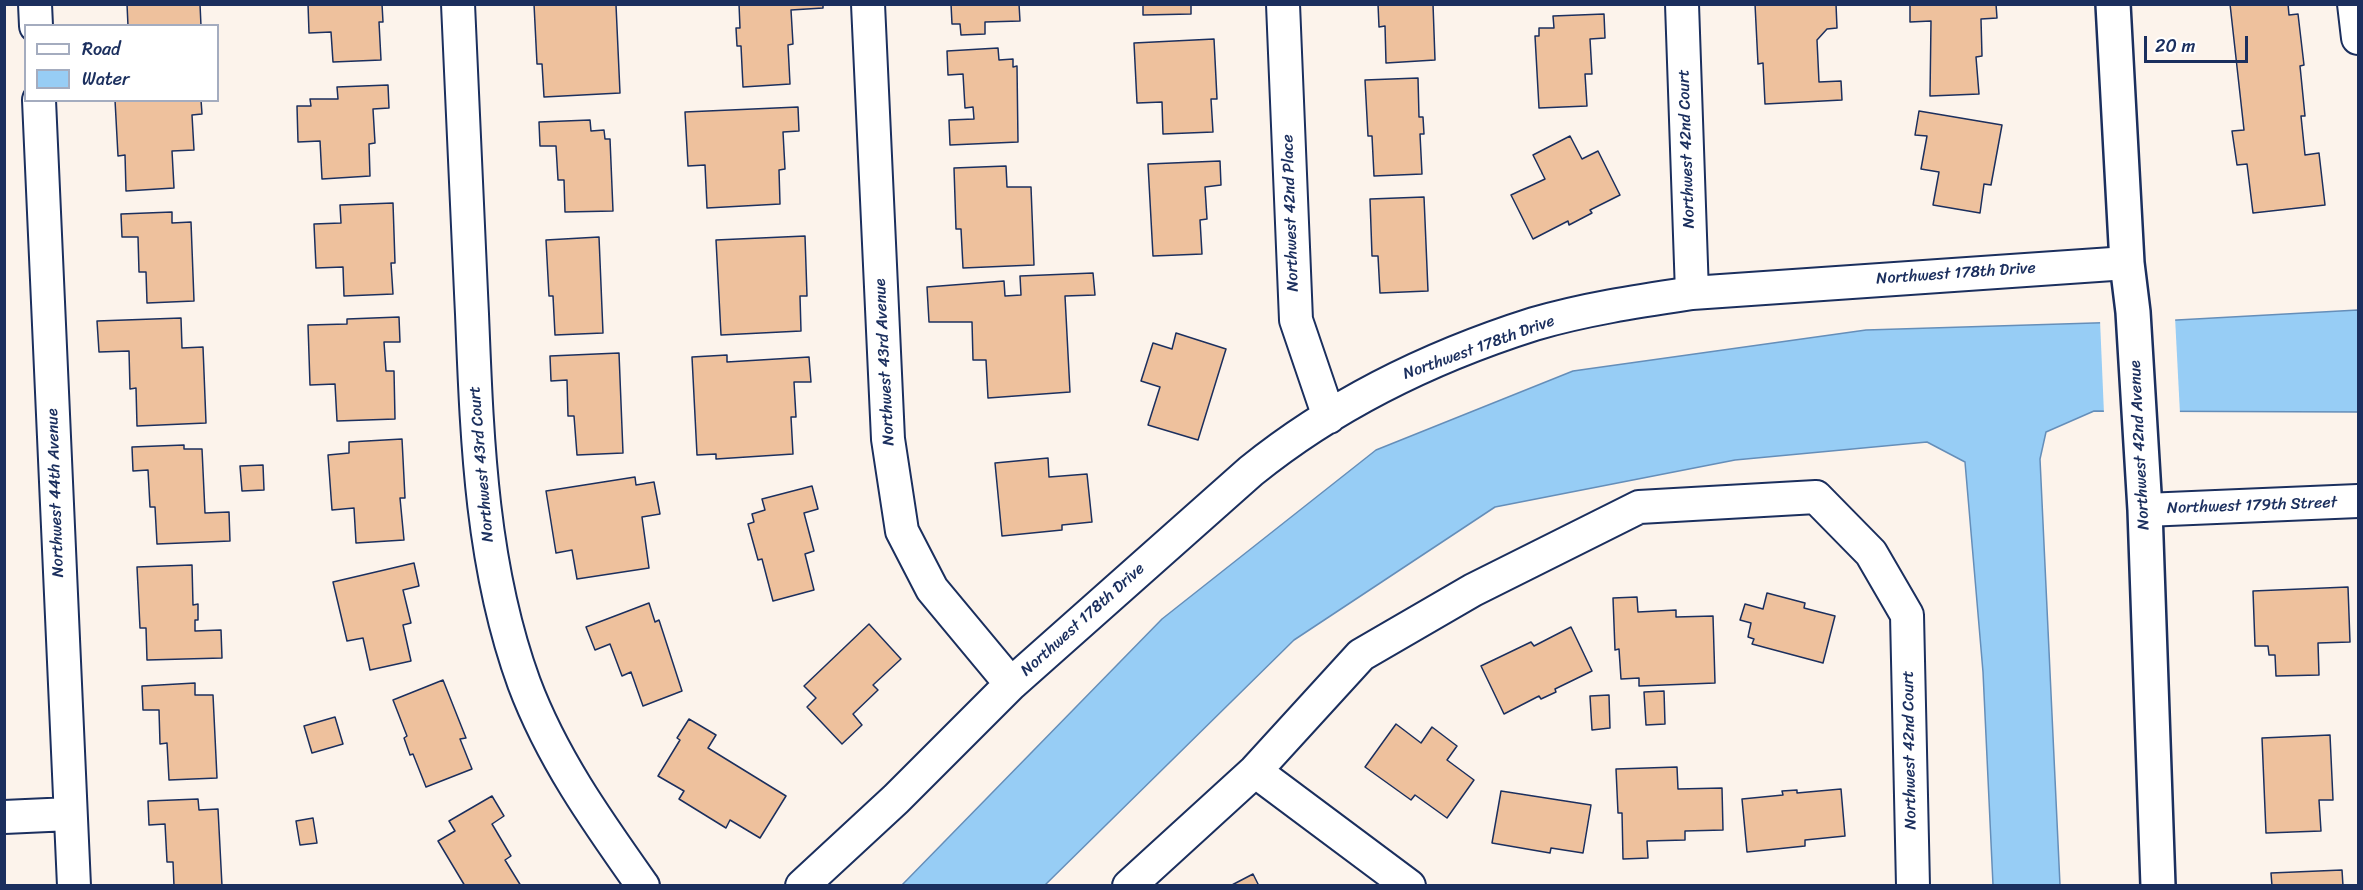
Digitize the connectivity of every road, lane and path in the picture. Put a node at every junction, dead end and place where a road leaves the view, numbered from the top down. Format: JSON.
{"nodes":[{"id":1,"x":35,"y":4,"type":"edge"},
{"id":2,"x":458,"y":4,"type":"edge"},
{"id":3,"x":868,"y":4,"type":"edge"},
{"id":4,"x":1283,"y":4,"type":"edge"},
{"id":5,"x":1682,"y":4,"type":"edge"},
{"id":6,"x":2113,"y":4,"type":"edge"},
{"id":7,"x":2354,"y":4,"type":"edge"},
{"id":8,"x":36,"y":24,"type":"edge"},
{"id":9,"x":2358,"y":38,"type":"edge"},
{"id":10,"x":39,"y":102,"type":"edge"},
{"id":11,"x":2127,"y":262,"type":"junction"},
{"id":12,"x":1692,"y":293,"type":"junction"},
{"id":13,"x":1329,"y":417,"type":"junction"},
{"id":14,"x":2358,"y":501,"type":"edge"},
{"id":15,"x":2145,"y":510,"type":"junction"},
{"id":16,"x":1011,"y":684,"type":"junction"},
{"id":17,"x":1255,"y":771,"type":"junction"},
{"id":18,"x":70,"y":814,"type":"junction"},
{"id":19,"x":4,"y":817,"type":"edge"},
{"id":20,"x":74,"y":885,"type":"edge"},
{"id":21,"x":643,"y":885,"type":"edge"},
{"id":22,"x":802,"y":885,"type":"edge"},
{"id":23,"x":1130,"y":885,"type":"edge"},
{"id":24,"x":1409,"y":885,"type":"edge"},
{"id":25,"x":1913,"y":885,"type":"edge"},
{"id":26,"x":2158,"y":885,"type":"edge"}],
"edges":[{"from":1,"to":8,"type":"street"},
{"from":2,"to":21,"type":"street","name":"Northwest 43rd Court"},
{"from":3,"to":16,"type":"street","name":"Northwest 43rd Avenue"},
{"from":4,"to":13,"type":"street","name":"Northwest 42nd Place"},
{"from":5,"to":12,"type":"street","name":"Northwest 42nd Court"},
{"from":6,"to":11,"type":"street","name":"Northwest 42nd Avenue"},
{"from":7,"to":9,"type":"street"},
{"from":10,"to":18,"type":"street","name":"Northwest 44th Avenue"},
{"from":11,"to":12,"type":"street","name":"Northwest 178th Drive"},
{"from":11,"to":15,"type":"street","name":"Northwest 42nd Avenue"},
{"from":12,"to":13,"type":"street","name":"Northwest 178th Drive"},
{"from":13,"to":16,"type":"street","name":"Northwest 178th Drive"},
{"from":14,"to":15,"type":"street","name":"Northwest 179th Street"},
{"from":15,"to":26,"type":"street","name":"Northwest 42nd Avenue"},
{"from":16,"to":22,"type":"street","name":"Northwest 178th Drive"},
{"from":17,"to":23,"type":"street"},
{"from":17,"to":24,"type":"street"},
{"from":17,"to":25,"type":"street","name":"Northwest 42nd Court"},
{"from":18,"to":19,"type":"street"},
{"from":18,"to":20,"type":"street","name":"Northwest 44th Avenue"}]}
